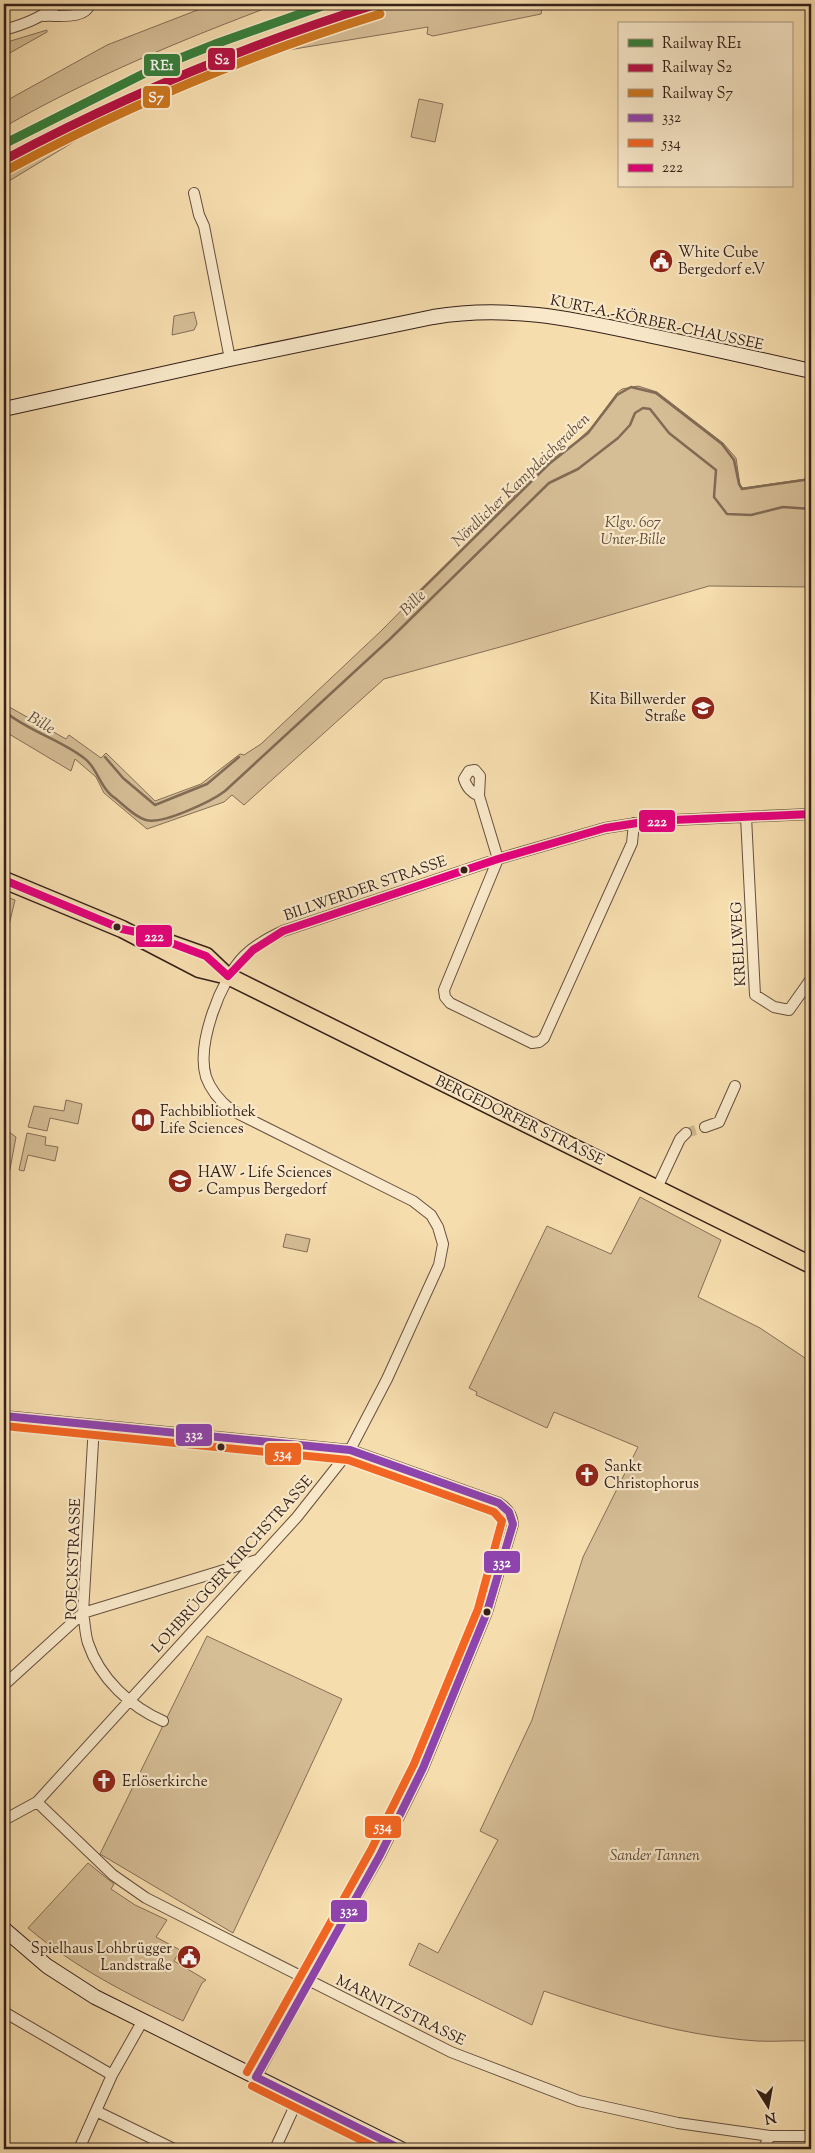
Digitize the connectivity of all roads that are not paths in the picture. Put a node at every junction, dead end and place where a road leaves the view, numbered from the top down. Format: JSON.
{"nodes":[{"id":1,"x":58,"y":4,"type":"edge"},
{"id":2,"x":90,"y":4,"type":"edge"},
{"id":3,"x":44,"y":16,"type":"junction"},
{"id":4,"x":4,"y":30,"type":"edge"},
{"id":5,"x":194,"y":194,"type":"dead end"},
{"id":6,"x":230,"y":359,"type":"junction"},
{"id":7,"x":811,"y":372,"type":"edge"},
{"id":8,"x":4,"y":409,"type":"edge"},
{"id":9,"x":479,"y":796,"type":"dead end"},
{"id":10,"x":811,"y":814,"type":"edge"},
{"id":11,"x":746,"y":817,"type":"junction"},
{"id":12,"x":634,"y":823,"type":"junction"},
{"id":13,"x":498,"y":859,"type":"junction"},
{"id":14,"x":4,"y":880,"type":"edge"},
{"id":15,"x":228,"y":976,"type":"junction"},
{"id":16,"x":811,"y":979,"type":"edge"},
{"id":17,"x":735,"y":1086,"type":"dead end"},
{"id":18,"x":705,"y":1127,"type":"tunnel mouth"},
{"id":19,"x":686,"y":1133,"type":"tunnel mouth"},
{"id":20,"x":657,"y":1188,"type":"junction"},
{"id":21,"x":811,"y":1264,"type":"edge"},
{"id":22,"x":5,"y":1416,"type":"edge"},
{"id":23,"x":94,"y":1425,"type":"junction"},
{"id":24,"x":4,"y":1429,"type":"edge"},
{"id":25,"x":350,"y":1450,"type":"junction"},
{"id":26,"x":258,"y":1560,"type":"junction"},
{"id":27,"x":83,"y":1613,"type":"junction"},
{"id":28,"x":4,"y":1685,"type":"edge"},
{"id":29,"x":130,"y":1702,"type":"junction"},
{"id":30,"x":164,"y":1721,"type":"dead end"},
{"id":31,"x":37,"y":1802,"type":"junction"},
{"id":32,"x":4,"y":1820,"type":"edge"},
{"id":33,"x":4,"y":1929,"type":"edge"},
{"id":34,"x":308,"y":1981,"type":"junction"},
{"id":35,"x":4,"y":2012,"type":"edge"},
{"id":36,"x":142,"y":2022,"type":"junction"},
{"id":37,"x":112,"y":2075,"type":"junction"},
{"id":38,"x":256,"y":2077,"type":"junction"},
{"id":39,"x":298,"y":2099,"type":"junction"},
{"id":40,"x":96,"y":2111,"type":"junction"},
{"id":41,"x":770,"y":2136,"type":"junction"},
{"id":42,"x":811,"y":2136,"type":"edge"},
{"id":43,"x":79,"y":2149,"type":"edge"},
{"id":44,"x":174,"y":2149,"type":"edge"},
{"id":45,"x":275,"y":2149,"type":"edge"},
{"id":46,"x":401,"y":2149,"type":"edge"},
{"id":47,"x":763,"y":2149,"type":"edge"}],
"edges":[{"from":1,"to":3,"type":"street"},
{"from":2,"to":3,"type":"street"},
{"from":3,"to":4,"type":"street"},
{"from":5,"to":6,"type":"street"},
{"from":6,"to":7,"type":"main road","name":"KURT-A.-KÖRBER-CHAUSSEE"},
{"from":6,"to":8,"type":"main road","name":"KURT-A.-KÖRBER-CHAUSSEE"},
{"from":9,"to":13,"type":"street"},
{"from":10,"to":11,"type":"street","name":"BILLWERDER STRASSE"},
{"from":11,"to":12,"type":"street","name":"BILLWERDER STRASSE"},
{"from":11,"to":16,"type":"street","name":"KRELLWEG"},
{"from":12,"to":13,"type":"street","name":"BILLWERDER STRASSE"},
{"from":12,"to":13,"type":"street"},
{"from":13,"to":15,"type":"street","name":"BILLWERDER STRASSE"},
{"from":14,"to":15,"type":"main road","name":"BERGEDORFER STRASSE"},
{"from":15,"to":20,"type":"main road","name":"BERGEDORFER STRASSE"},
{"from":15,"to":25,"type":"street","name":"LOHBRÜGGER KIRCHSTRASSE"},
{"from":17,"to":18,"type":"street"},
{"from":19,"to":20,"type":"street"},
{"from":20,"to":21,"type":"main road","name":"BERGEDORFER STRASSE"},
{"from":22,"to":23,"type":"street"},
{"from":22,"to":24,"type":"street"},
{"from":23,"to":25,"type":"street"},
{"from":23,"to":27,"type":"street","name":"POECKSTRASSE"},
{"from":25,"to":26,"type":"street","name":"LOHBRÜGGER KIRCHSTRASSE"},
{"from":25,"to":34,"type":"street"},
{"from":26,"to":27,"type":"street"},
{"from":26,"to":29,"type":"street","name":"LOHBRÜGGER KIRCHSTRASSE"},
{"from":27,"to":28,"type":"street"},
{"from":27,"to":29,"type":"street","name":"POECKSTRASSE"},
{"from":29,"to":30,"type":"street","name":"POECKSTRASSE"},
{"from":29,"to":31,"type":"street","name":"LOHBRÜGGER KIRCHSTRASSE"},
{"from":31,"to":32,"type":"street","name":"LOHBRÜGGER KIRCHSTRASSE"},
{"from":31,"to":34,"type":"street","name":"MARNITZSTRASSE"},
{"from":33,"to":36,"type":"main road"},
{"from":34,"to":38,"type":"street"},
{"from":34,"to":41,"type":"street","name":"MARNITZSTRASSE"},
{"from":35,"to":37,"type":"street"},
{"from":36,"to":37,"type":"street"},
{"from":36,"to":38,"type":"main road"},
{"from":37,"to":40,"type":"street"},
{"from":38,"to":39,"type":"main road"},
{"from":39,"to":45,"type":"street"},
{"from":39,"to":46,"type":"main road"},
{"from":40,"to":43,"type":"street"},
{"from":40,"to":44,"type":"street"},
{"from":41,"to":42,"type":"street","name":"MARNITZSTRASSE"},
{"from":41,"to":47,"type":"street"}]}
